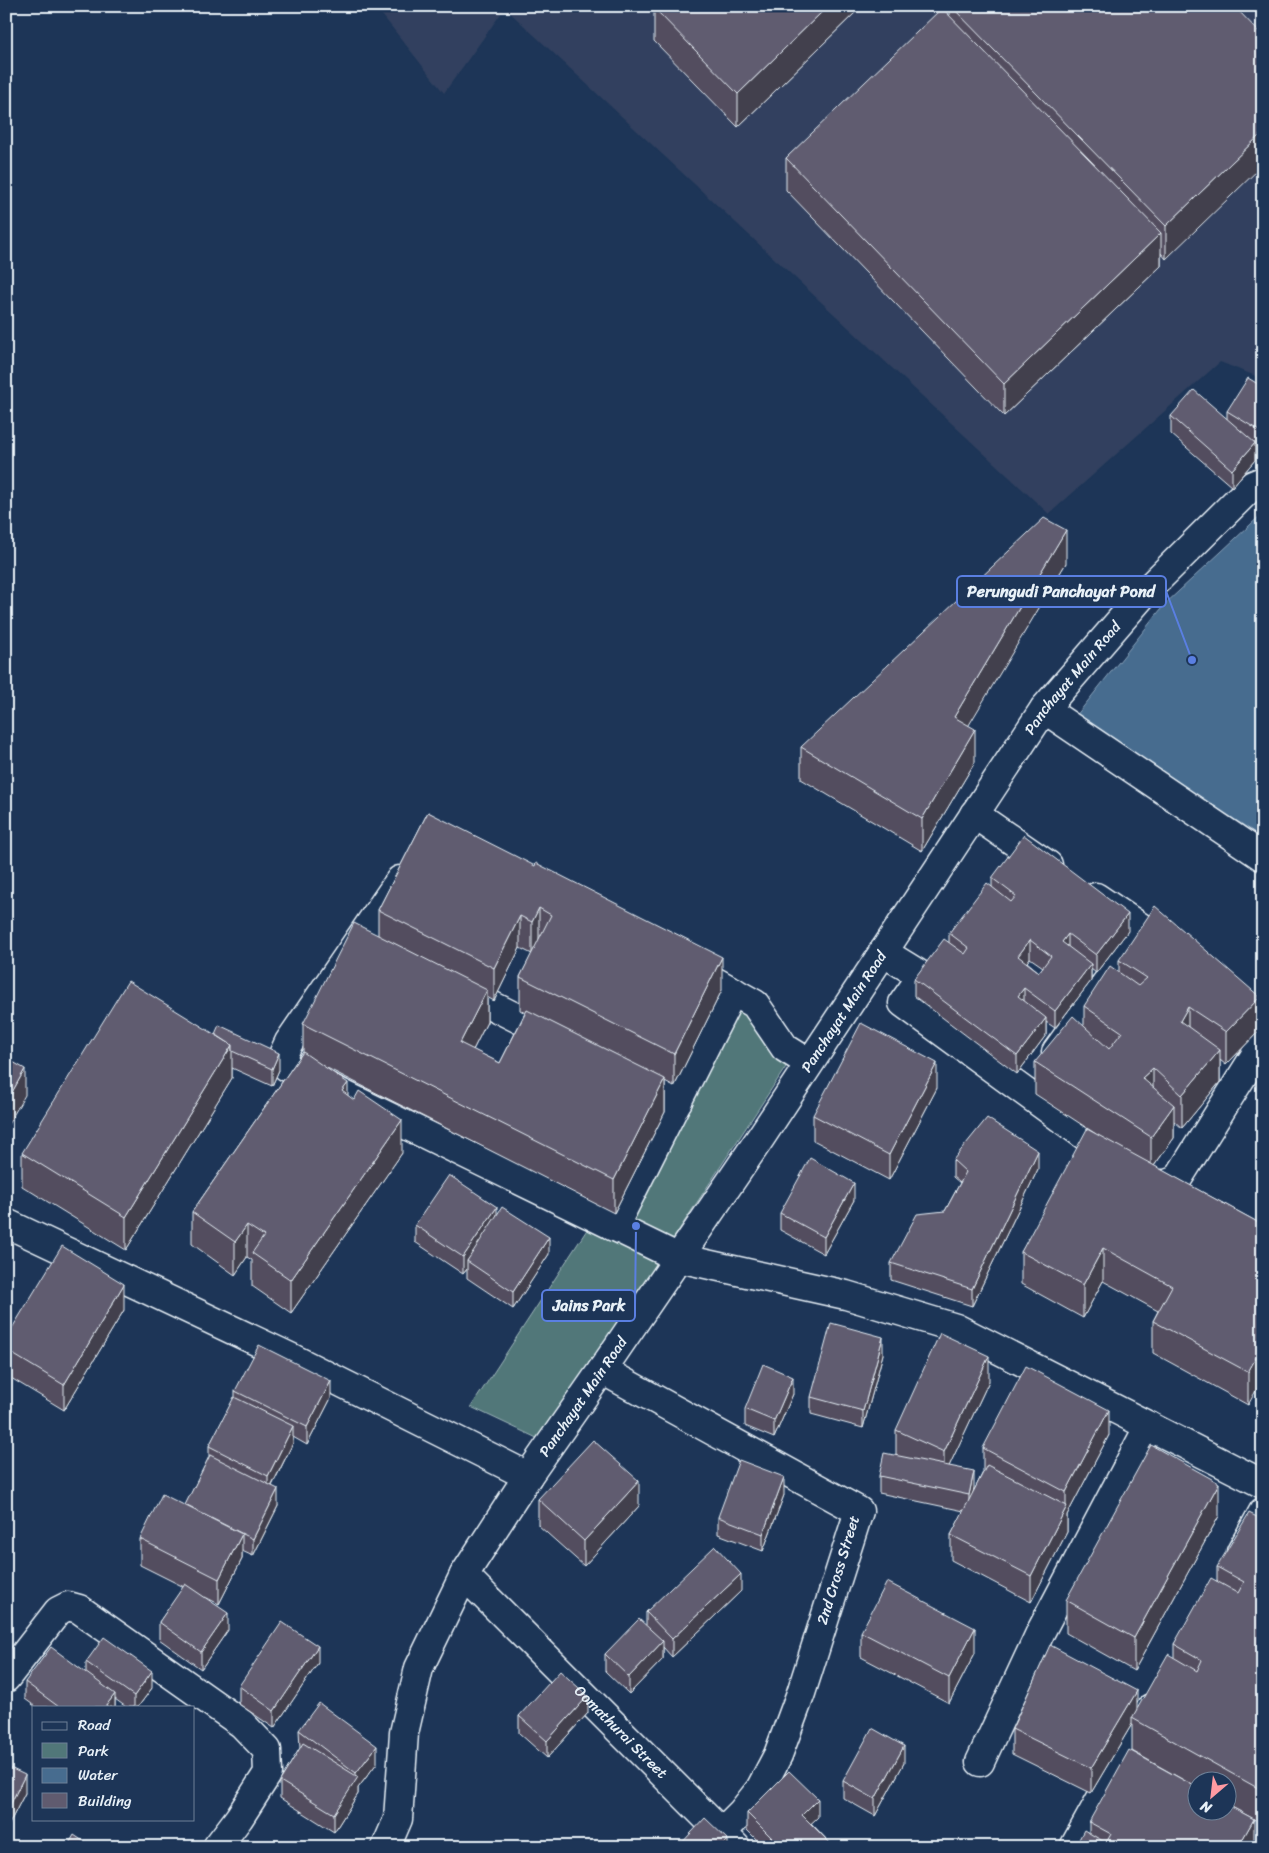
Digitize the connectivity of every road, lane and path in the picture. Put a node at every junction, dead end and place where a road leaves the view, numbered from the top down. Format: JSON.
{"nodes":[{"id":1,"x":1263,"y":481,"type":"edge"},
{"id":2,"x":1044,"y":709,"type":"junction"},
{"id":3,"x":974,"y":814,"type":"junction"},
{"id":4,"x":415,"y":857,"type":"edge"},
{"id":5,"x":1263,"y":857,"type":"edge"},
{"id":6,"x":1144,"y":930,"type":"junction"},
{"id":7,"x":360,"y":938,"type":"junction"},
{"id":8,"x":386,"y":952,"type":"edge"},
{"id":9,"x":663,"y":952,"type":"edge"},
{"id":10,"x":883,"y":952,"type":"junction"},
{"id":11,"x":1192,"y":962,"type":"edge"},
{"id":12,"x":431,"y":974,"type":"edge"},
{"id":13,"x":733,"y":991,"type":"junction"},
{"id":14,"x":1263,"y":1043,"type":"edge"},
{"id":15,"x":581,"y":1051,"type":"edge"},
{"id":16,"x":809,"y":1063,"type":"junction"},
{"id":17,"x":608,"y":1064,"type":"edge"},
{"id":18,"x":1026,"y":1094,"type":"junction"},
{"id":19,"x":678,"y":1100,"type":"junction"},
{"id":20,"x":6,"y":1223,"type":"edge"},
{"id":21,"x":614,"y":1227,"type":"junction"},
{"id":22,"x":679,"y":1258,"type":"junction"},
{"id":23,"x":602,"y":1370,"type":"junction"},
{"id":24,"x":1149,"y":1426,"type":"junction"},
{"id":25,"x":528,"y":1476,"type":"junction"},
{"id":26,"x":1263,"y":1484,"type":"edge"},
{"id":27,"x":1263,"y":1512,"type":"edge"},
{"id":28,"x":1256,"y":1542,"type":"edge"},
{"id":29,"x":1229,"y":1573,"type":"edge"},
{"id":30,"x":464,"y":1575,"type":"junction"},
{"id":31,"x":6,"y":1678,"type":"edge"},
{"id":32,"x":1165,"y":1683,"type":"edge"},
{"id":33,"x":1122,"y":1760,"type":"junction"},
{"id":34,"x":980,"y":1762,"type":"dead end"},
{"id":35,"x":1146,"y":1773,"type":"edge"},
{"id":36,"x":1233,"y":1820,"type":"edge"},
{"id":37,"x":1263,"y":1836,"type":"edge"},
{"id":38,"x":729,"y":1840,"type":"edge"},
{"id":39,"x":217,"y":1847,"type":"edge"},
{"id":40,"x":386,"y":1847,"type":"edge"},
{"id":41,"x":1074,"y":1847,"type":"edge"}],
"edges":[{"from":1,"to":2,"type":"street","name":"Panchayat Main Road"},
{"from":2,"to":3,"type":"street","name":"Panchayat Main Road"},
{"from":2,"to":5,"type":"street"},
{"from":3,"to":6,"type":"street"},
{"from":3,"to":10,"type":"street","name":"Panchayat Main Road"},
{"from":4,"to":7,"type":"street"},
{"from":6,"to":11,"type":"street"},
{"from":6,"to":18,"type":"street"},
{"from":7,"to":8,"type":"street"},
{"from":7,"to":21,"type":"street"},
{"from":9,"to":13,"type":"street"},
{"from":10,"to":16,"type":"street","name":"Panchayat Main Road"},
{"from":10,"to":18,"type":"street"},
{"from":12,"to":15,"type":"street"},
{"from":13,"to":16,"type":"street"},
{"from":13,"to":19,"type":"street"},
{"from":14,"to":18,"type":"street"},
{"from":16,"to":22,"type":"street","name":"Panchayat Main Road"},
{"from":17,"to":19,"type":"street"},
{"from":19,"to":21,"type":"street"},
{"from":20,"to":25,"type":"street"},
{"from":21,"to":22,"type":"street"},
{"from":22,"to":23,"type":"street","name":"Panchayat Main Road"},
{"from":22,"to":24,"type":"street"},
{"from":23,"to":25,"type":"street","name":"Panchayat Main Road"},
{"from":23,"to":38,"type":"street","name":"2nd Cross Street"},
{"from":24,"to":26,"type":"street"},
{"from":24,"to":34,"type":"street"},
{"from":25,"to":30,"type":"street","name":"Panchayat Main Road"},
{"from":27,"to":28,"type":"street"},
{"from":28,"to":29,"type":"street"},
{"from":30,"to":38,"type":"street","name":"Oomathurai Street"},
{"from":30,"to":40,"type":"street","name":"Panchayat Main Road"},
{"from":31,"to":39,"type":"street"},
{"from":32,"to":33,"type":"street"},
{"from":33,"to":35,"type":"street"},
{"from":33,"to":41,"type":"street"},
{"from":36,"to":37,"type":"street"}]}
